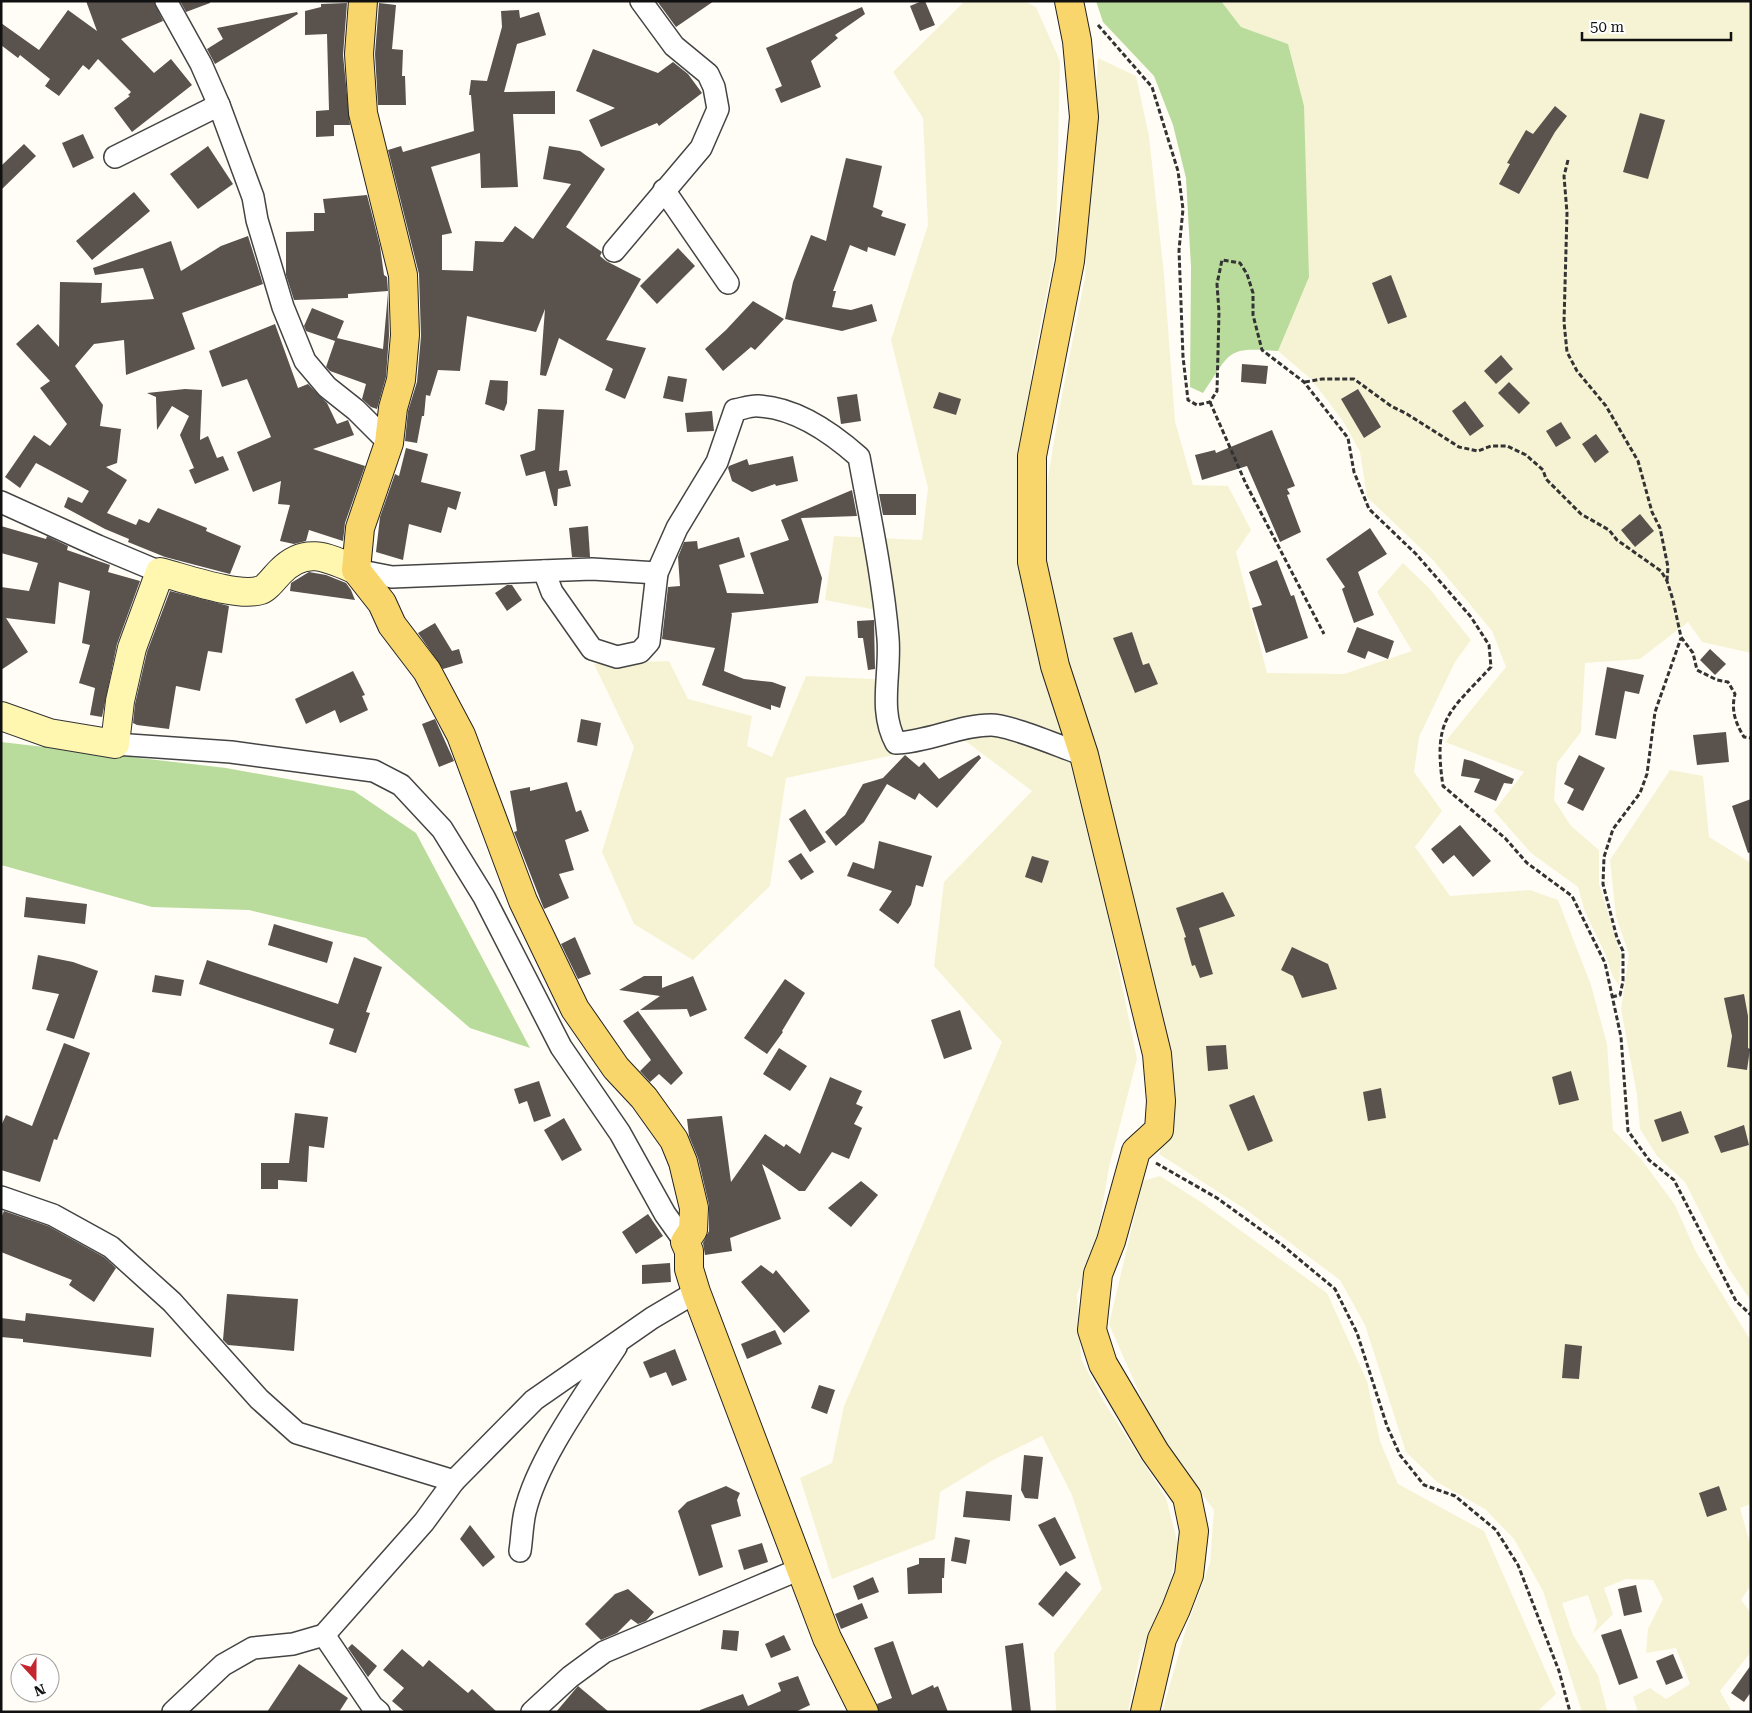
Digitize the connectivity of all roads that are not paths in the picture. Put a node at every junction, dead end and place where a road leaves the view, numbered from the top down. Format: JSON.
{"nodes":[{"id":1,"x":166,"y":1,"type":"edge"},
{"id":2,"x":363,"y":1,"type":"edge"},
{"id":3,"x":641,"y":1,"type":"edge"},
{"id":4,"x":1070,"y":1,"type":"edge"},
{"id":5,"x":219,"y":105,"type":"junction"},
{"id":6,"x":115,"y":157,"type":"dead end"},
{"id":7,"x":664,"y":190,"type":"junction"},
{"id":8,"x":614,"y":251,"type":"dead end"},
{"id":9,"x":728,"y":283,"type":"dead end"},
{"id":10,"x":389,"y":442,"type":"junction"},
{"id":11,"x":1,"y":502,"type":"edge"},
{"id":12,"x":356,"y":570,"type":"junction"},
{"id":13,"x":544,"y":571,"type":"junction"},
{"id":14,"x":160,"y":572,"type":"junction"},
{"id":15,"x":657,"y":573,"type":"junction"},
{"id":16,"x":1,"y":716,"type":"edge"},
{"id":17,"x":115,"y":744,"type":"junction"},
{"id":18,"x":1084,"y":755,"type":"junction"},
{"id":19,"x":1,"y":1197,"type":"edge"},
{"id":20,"x":685,"y":1242,"type":"junction"},
{"id":21,"x":696,"y":1292,"type":"junction"},
{"id":22,"x":622,"y":1339,"type":"junction"},
{"id":23,"x":454,"y":1481,"type":"junction"},
{"id":24,"x":520,"y":1551,"type":"dead end"},
{"id":25,"x":800,"y":1569,"type":"junction"},
{"id":26,"x":324,"y":1635,"type":"junction"},
{"id":27,"x":173,"y":1712,"type":"edge"},
{"id":28,"x":379,"y":1712,"type":"edge"},
{"id":29,"x":532,"y":1712,"type":"edge"},
{"id":30,"x":864,"y":1712,"type":"edge"},
{"id":31,"x":1145,"y":1712,"type":"edge"}],
"edges":[{"from":1,"to":5,"type":"street"},
{"from":2,"to":10,"type":"main road"},
{"from":3,"to":7,"type":"street"},
{"from":4,"to":18,"type":"main road"},
{"from":5,"to":6,"type":"street"},
{"from":5,"to":10,"type":"street"},
{"from":7,"to":8,"type":"street"},
{"from":7,"to":9,"type":"street"},
{"from":10,"to":12,"type":"main road"},
{"from":11,"to":14,"type":"street"},
{"from":12,"to":13,"type":"street"},
{"from":12,"to":14,"type":"main road"},
{"from":12,"to":20,"type":"main road"},
{"from":13,"to":15,"type":"street"},
{"from":13,"to":15,"type":"street"},
{"from":14,"to":17,"type":"main road"},
{"from":15,"to":18,"type":"street"},
{"from":16,"to":17,"type":"main road"},
{"from":17,"to":20,"type":"street"},
{"from":18,"to":31,"type":"main road"},
{"from":19,"to":23,"type":"street"},
{"from":20,"to":21,"type":"main road"},
{"from":21,"to":22,"type":"street"},
{"from":21,"to":25,"type":"main road"},
{"from":22,"to":23,"type":"street"},
{"from":22,"to":24,"type":"street"},
{"from":23,"to":26,"type":"street"},
{"from":25,"to":29,"type":"street"},
{"from":25,"to":30,"type":"main road"},
{"from":26,"to":27,"type":"street"},
{"from":26,"to":28,"type":"street"}]}
